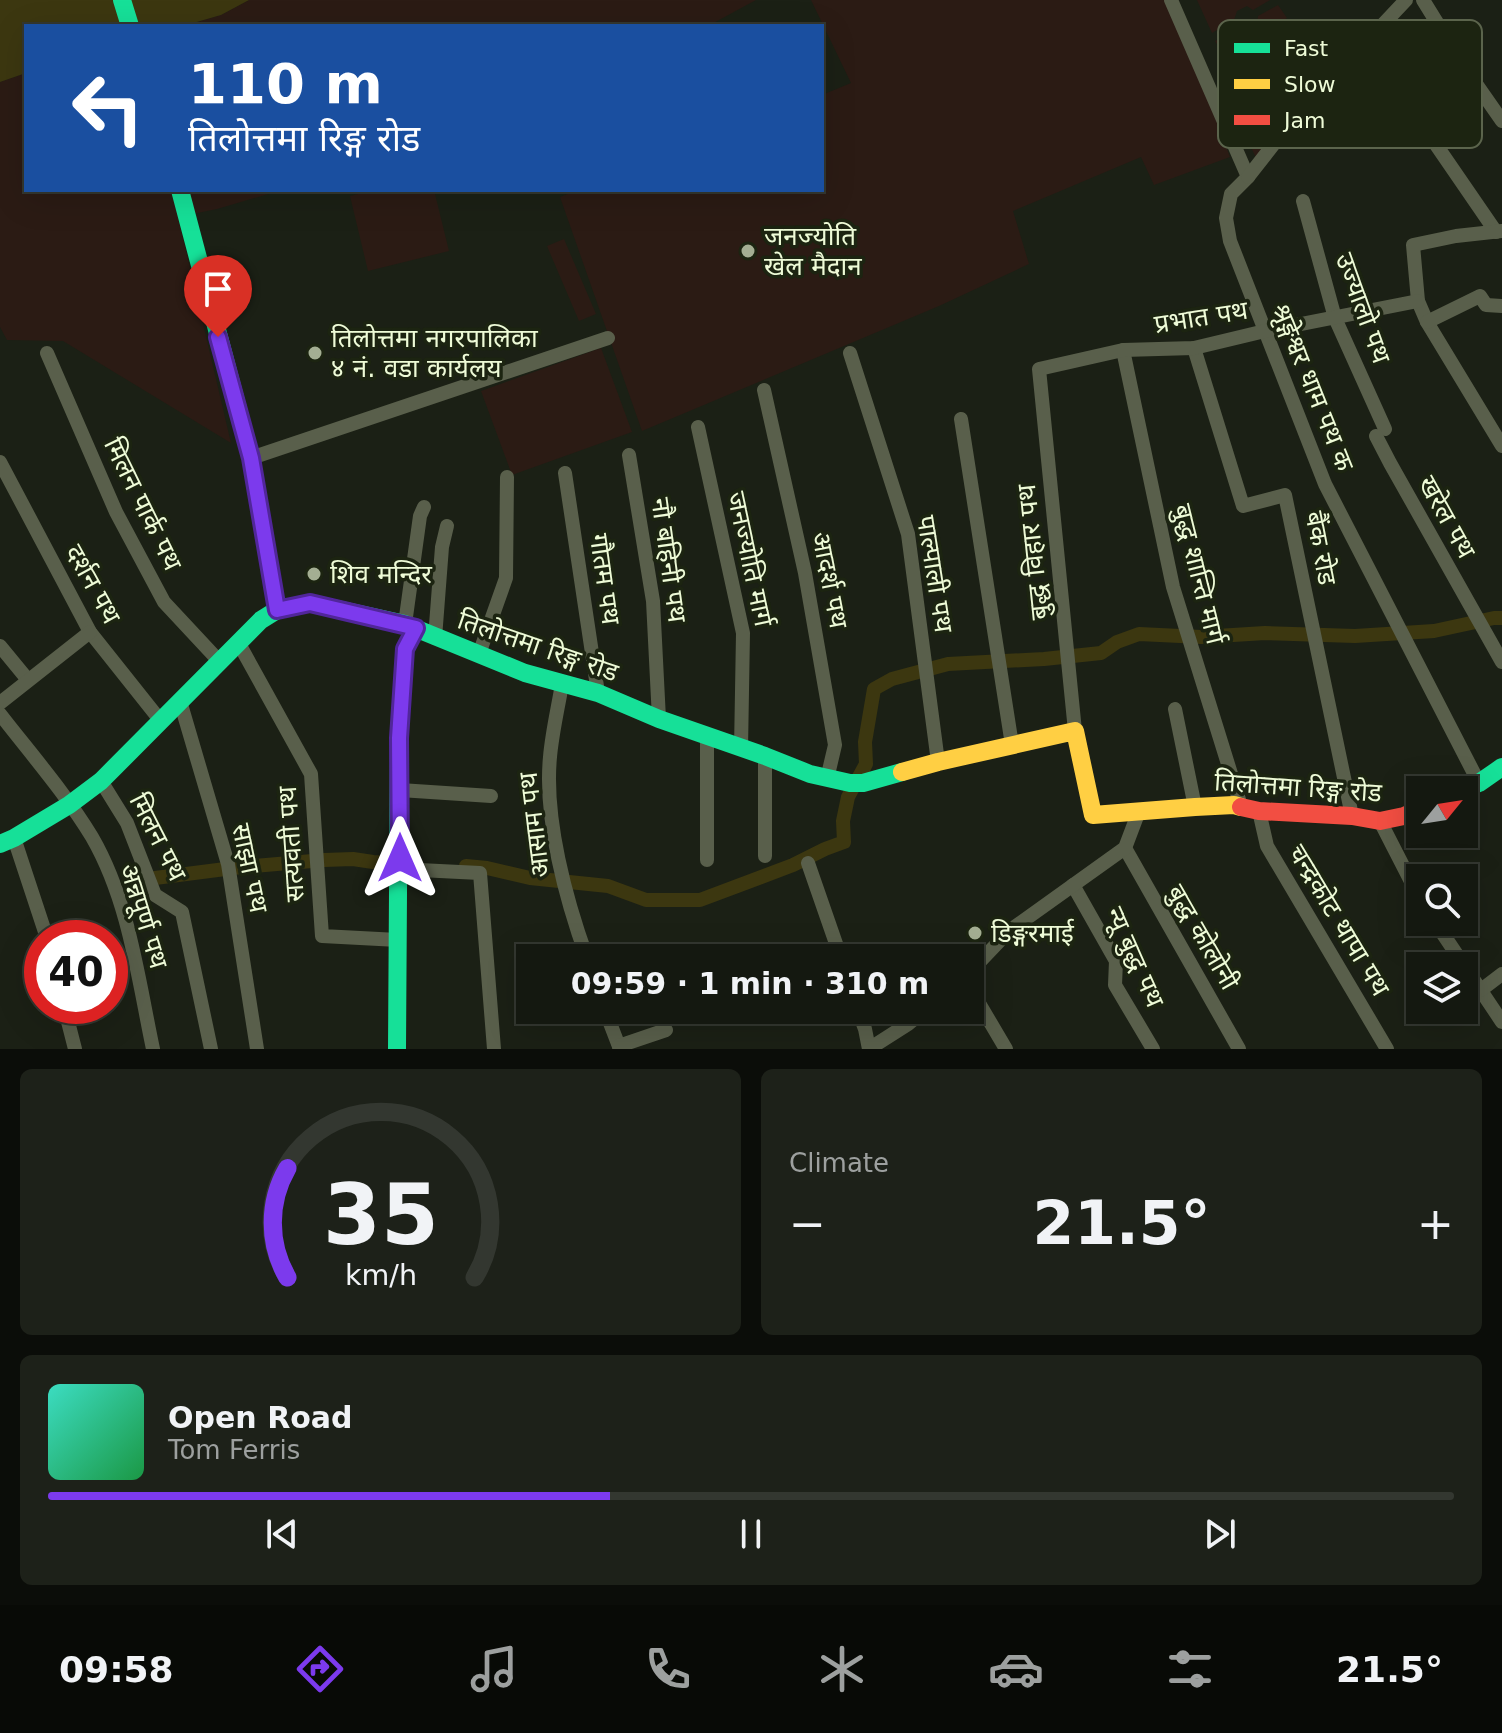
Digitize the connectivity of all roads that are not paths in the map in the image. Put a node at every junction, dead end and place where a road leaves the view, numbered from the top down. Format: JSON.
{"nodes":[{"id":1,"x":122,"y":0,"type":"edge"},
{"id":2,"x":1171,"y":0,"type":"edge"},
{"id":3,"x":1406,"y":0,"type":"edge"},
{"id":4,"x":1423,"y":0,"type":"edge"},
{"id":5,"x":1387,"y":20,"type":"edge"},
{"id":6,"x":1435,"y":20,"type":"edge"},
{"id":7,"x":129,"y":24,"type":"edge"},
{"id":8,"x":1482,"y":92,"type":"edge"},
{"id":9,"x":1218,"y":108,"type":"edge"},
{"id":10,"x":1502,"y":121,"type":"edge"},
{"id":11,"x":1235,"y":148,"type":"edge"},
{"id":12,"x":1271,"y":148,"type":"edge"},
{"id":13,"x":1440,"y":148,"type":"edge"},
{"id":14,"x":1248,"y":177,"type":"junction"},
{"id":15,"x":181,"y":192,"type":"edge"},
{"id":16,"x":1303,"y":201,"type":"dead end"},
{"id":17,"x":1499,"y":231,"type":"edge"},
{"id":18,"x":1418,"y":301,"type":"junction"},
{"id":19,"x":1502,"y":306,"type":"edge"},
{"id":20,"x":1335,"y":318,"type":"junction"},
{"id":21,"x":1427,"y":322,"type":"junction"},
{"id":22,"x":1265,"y":331,"type":"junction"},
{"id":23,"x":608,"y":338,"type":"dead end"},
{"id":24,"x":1194,"y":348,"type":"junction"},
{"id":25,"x":1123,"y":350,"type":"junction"},
{"id":26,"x":47,"y":353,"type":"dead end"},
{"id":27,"x":850,"y":353,"type":"dead end"},
{"id":28,"x":1039,"y":369,"type":"joint"},
{"id":29,"x":764,"y":390,"type":"dead end"},
{"id":30,"x":961,"y":419,"type":"dead end"},
{"id":31,"x":698,"y":427,"type":"dead end"},
{"id":32,"x":1381,"y":432,"type":"joint"},
{"id":33,"x":1502,"y":446,"type":"edge"},
{"id":34,"x":629,"y":455,"type":"dead end"},
{"id":35,"x":251,"y":458,"type":"junction"},
{"id":36,"x":0,"y":462,"type":"edge"},
{"id":37,"x":565,"y":473,"type":"dead end"},
{"id":38,"x":507,"y":477,"type":"dead end"},
{"id":39,"x":424,"y":507,"type":"dead end"},
{"id":40,"x":447,"y":526,"type":"dead end"},
{"id":41,"x":277,"y":610,"type":"junction"},
{"id":42,"x":410,"y":626,"type":"junction"},
{"id":43,"x":90,"y":632,"type":"junction"},
{"id":44,"x":435,"y":638,"type":"junction"},
{"id":45,"x":238,"y":642,"type":"junction"},
{"id":46,"x":0,"y":646,"type":"edge"},
{"id":47,"x":479,"y":654,"type":"junction"},
{"id":48,"x":219,"y":661,"type":"junction"},
{"id":49,"x":1502,"y":662,"type":"edge"},
{"id":50,"x":28,"y":680,"type":"junction"},
{"id":51,"x":562,"y":684,"type":"junction"},
{"id":52,"x":598,"y":693,"type":"junction"},
{"id":53,"x":180,"y":701,"type":"junction"},
{"id":54,"x":0,"y":703,"type":"edge"},
{"id":55,"x":1175,"y":709,"type":"dead end"},
{"id":56,"x":0,"y":714,"type":"edge"},
{"id":57,"x":659,"y":719,"type":"junction"},
{"id":58,"x":160,"y":720,"type":"junction"},
{"id":59,"x":1075,"y":731,"type":"junction"},
{"id":60,"x":707,"y":736,"type":"junction"},
{"id":61,"x":1012,"y":745,"type":"junction"},
{"id":62,"x":741,"y":749,"type":"junction"},
{"id":63,"x":765,"y":756,"type":"junction"},
{"id":64,"x":938,"y":762,"type":"junction"},
{"id":65,"x":1502,"y":767,"type":"edge"},
{"id":66,"x":1466,"y":776,"type":"edge"},
{"id":67,"x":827,"y":779,"type":"junction"},
{"id":68,"x":101,"y":781,"type":"junction"},
{"id":69,"x":1478,"y":781,"type":"edge"},
{"id":70,"x":400,"y":790,"type":"junction"},
{"id":71,"x":491,"y":796,"type":"dead end"},
{"id":72,"x":69,"y":805,"type":"junction"},
{"id":73,"x":1195,"y":807,"type":"junction"},
{"id":74,"x":1250,"y":808,"type":"junction"},
{"id":75,"x":1139,"y":811,"type":"junction"},
{"id":76,"x":1406,"y":815,"type":"edge"},
{"id":77,"x":1352,"y":816,"type":"junction"},
{"id":78,"x":1380,"y":821,"type":"junction"},
{"id":79,"x":7,"y":841,"type":"edge"},
{"id":80,"x":1125,"y":848,"type":"junction"},
{"id":81,"x":765,"y":856,"type":"dead end"},
{"id":82,"x":707,"y":860,"type":"dead end"},
{"id":83,"x":399,"y":863,"type":"junction"},
{"id":84,"x":808,"y":863,"type":"dead end"},
{"id":85,"x":1406,"y":872,"type":"edge"},
{"id":86,"x":1073,"y":885,"type":"junction"},
{"id":87,"x":40,"y":920,"type":"edge"},
{"id":88,"x":1444,"y":936,"type":"edge"},
{"id":89,"x":398,"y":940,"type":"junction"},
{"id":90,"x":582,"y":944,"type":"edge"},
{"id":91,"x":836,"y":944,"type":"edge"},
{"id":92,"x":984,"y":957,"type":"edge"},
{"id":93,"x":1502,"y":974,"type":"edge"},
{"id":94,"x":1481,"y":990,"type":"junction"},
{"id":95,"x":984,"y":1012,"type":"edge"},
{"id":96,"x":1502,"y":1022,"type":"edge"},
{"id":97,"x":69,"y":1024,"type":"edge"},
{"id":98,"x":610,"y":1024,"type":"edge"},
{"id":99,"x":863,"y":1024,"type":"edge"},
{"id":100,"x":908,"y":1024,"type":"edge"},
{"id":101,"x":666,"y":1030,"type":"dead end"},
{"id":102,"x":619,"y":1048,"type":"edge"},
{"id":103,"x":75,"y":1049,"type":"edge"},
{"id":104,"x":153,"y":1049,"type":"edge"},
{"id":105,"x":211,"y":1049,"type":"edge"},
{"id":106,"x":257,"y":1049,"type":"edge"},
{"id":107,"x":397,"y":1049,"type":"edge"},
{"id":108,"x":494,"y":1049,"type":"edge"},
{"id":109,"x":869,"y":1049,"type":"edge"},
{"id":110,"x":1006,"y":1049,"type":"edge"},
{"id":111,"x":1153,"y":1049,"type":"edge"},
{"id":112,"x":1239,"y":1049,"type":"edge"},
{"id":113,"x":1387,"y":1049,"type":"edge"}],
"edges":[{"from":1,"to":7,"type":"street"},
{"from":2,"to":9,"type":"street"},
{"from":3,"to":5,"type":"street","name":"श्रृङ्गेश्वर धाम पथ क"},
{"from":4,"to":6,"type":"street"},
{"from":8,"to":10,"type":"street"},
{"from":11,"to":14,"type":"street"},
{"from":12,"to":14,"type":"street","name":"श्रृङ्गेश्वर धाम पथ क"},
{"from":13,"to":17,"type":"street"},
{"from":14,"to":22,"type":"street","name":"श्रृङ्गेश्वर धाम पथ क"},
{"from":15,"to":35,"type":"street"},
{"from":16,"to":20,"type":"street","name":"उज्यालो पथ"},
{"from":17,"to":18,"type":"street"},
{"from":18,"to":20,"type":"street","name":"प्रभात पथ"},
{"from":18,"to":21,"type":"street"},
{"from":19,"to":21,"type":"street"},
{"from":20,"to":22,"type":"street","name":"प्रभात पथ"},
{"from":20,"to":32,"type":"street","name":"उज्यालो पथ"},
{"from":21,"to":33,"type":"street"},
{"from":22,"to":24,"type":"street","name":"प्रभात पथ"},
{"from":22,"to":66,"type":"street","name":"श्रृङ्गेश्वर धाम पथ क"},
{"from":23,"to":35,"type":"street"},
{"from":24,"to":25,"type":"street","name":"प्रभात पथ"},
{"from":24,"to":77,"type":"street","name":"बैंक रोड"},
{"from":25,"to":28,"type":"street","name":"प्रभात पथ"},
{"from":25,"to":74,"type":"street","name":"बुद्ध शान्ति मार्ग"},
{"from":26,"to":48,"type":"street","name":"मिलन पार्क पथ"},
{"from":27,"to":64,"type":"street","name":"पाल्पाली पथ"},
{"from":28,"to":59,"type":"street","name":"बुद्ध विहार पथ"},
{"from":29,"to":67,"type":"street","name":"आदर्श पथ"},
{"from":30,"to":61,"type":"street"},
{"from":31,"to":62,"type":"street","name":"जनज्योति मार्ग"},
{"from":32,"to":49,"type":"street","name":"खरेल पथ"},
{"from":34,"to":57,"type":"street","name":"नौ बहिनी पथ"},
{"from":35,"to":41,"type":"street"},
{"from":36,"to":43,"type":"street","name":"दर्शन पथ"},
{"from":37,"to":52,"type":"street","name":"गौतम पथ"},
{"from":38,"to":47,"type":"street"},
{"from":39,"to":42,"type":"street"},
{"from":40,"to":44,"type":"street"},
{"from":41,"to":42,"type":"street","name":"तिलोत्तमा रिङ्ग रोड"},
{"from":41,"to":45,"type":"street","name":"तिलोत्तमा रिङ्ग रोड"},
{"from":42,"to":44,"type":"street","name":"तिलोत्तमा रिङ्ग रोड"},
{"from":42,"to":70,"type":"street"},
{"from":43,"to":50,"type":"street"},
{"from":43,"to":58,"type":"street","name":"दर्शन पथ"},
{"from":44,"to":47,"type":"street","name":"तिलोत्तमा रिङ्ग रोड"},
{"from":45,"to":48,"type":"street","name":"तिलोत्तमा रिङ्ग रोड"},
{"from":45,"to":89,"type":"street","name":"सत्यवती पथ"},
{"from":46,"to":50,"type":"street"},
{"from":47,"to":51,"type":"street","name":"तिलोत्तमा रिङ्ग रोड"},
{"from":48,"to":53,"type":"street","name":"तिलोत्तमा रिङ्ग रोड"},
{"from":50,"to":54,"type":"street"},
{"from":51,"to":52,"type":"street","name":"तिलोत्तमा रिङ्ग रोड"},
{"from":51,"to":90,"type":"street","name":"आसाम पथ"},
{"from":52,"to":57,"type":"street","name":"तिलोत्तमा रिङ्ग रोड"},
{"from":53,"to":58,"type":"street","name":"तिलोत्तमा रिङ्ग रोड"},
{"from":53,"to":106,"type":"street","name":"साझा पथ"},
{"from":55,"to":73,"type":"street"},
{"from":56,"to":72,"type":"street","name":"अन्नपूर्ण पथ"},
{"from":57,"to":60,"type":"street","name":"तिलोत्तमा रिङ्ग रोड"},
{"from":58,"to":68,"type":"street","name":"तिलोत्तमा रिङ्ग रोड"},
{"from":59,"to":61,"type":"street","name":"तिलोत्तमा रिङ्ग रोड"},
{"from":59,"to":75,"type":"street","name":"तिलोत्तमा रिङ्ग रोड"},
{"from":60,"to":62,"type":"street","name":"तिलोत्तमा रिङ्ग रोड"},
{"from":60,"to":82,"type":"street"},
{"from":61,"to":64,"type":"street","name":"तिलोत्तमा रिङ्ग रोड"},
{"from":62,"to":63,"type":"street","name":"तिलोत्तमा रिङ्ग रोड"},
{"from":63,"to":67,"type":"street","name":"तिलोत्तमा रिङ्ग रोड"},
{"from":63,"to":81,"type":"street"},
{"from":64,"to":67,"type":"street","name":"तिलोत्तमा रिङ्ग रोड"},
{"from":65,"to":69,"type":"street"},
{"from":68,"to":72,"type":"street","name":"तिलोत्तमा रिङ्ग रोड"},
{"from":68,"to":105,"type":"street","name":"मिलन पथ"},
{"from":70,"to":71,"type":"street"},
{"from":70,"to":83,"type":"street"},
{"from":72,"to":79,"type":"street","name":"तिलोत्तमा रिङ्ग रोड"},
{"from":72,"to":104,"type":"street","name":"अन्नपूर्ण पथ"},
{"from":73,"to":74,"type":"street","name":"तिलोत्तमा रिङ्ग रोड"},
{"from":73,"to":75,"type":"street","name":"तिलोत्तमा रिङ्ग रोड"},
{"from":74,"to":77,"type":"street","name":"तिलोत्तमा रिङ्ग रोड"},
{"from":74,"to":113,"type":"street","name":"चन्द्रकोट थापा पथ"},
{"from":75,"to":80,"type":"street"},
{"from":76,"to":78,"type":"street","name":"तिलोत्तमा रिङ्ग रोड"},
{"from":77,"to":78,"type":"street","name":"तिलोत्तमा रिङ्ग रोड"},
{"from":78,"to":85,"type":"street"},
{"from":79,"to":87,"type":"street"},
{"from":80,"to":86,"type":"street"},
{"from":80,"to":112,"type":"street","name":"बुद्ध कोलोनी"},
{"from":83,"to":89,"type":"street"},
{"from":83,"to":108,"type":"street"},
{"from":84,"to":91,"type":"street"},
{"from":86,"to":92,"type":"street"},
{"from":86,"to":111,"type":"street","name":"न्यू बुद्ध पथ"},
{"from":88,"to":94,"type":"street"},
{"from":89,"to":107,"type":"street"},
{"from":93,"to":94,"type":"street"},
{"from":94,"to":96,"type":"street"},
{"from":95,"to":110,"type":"street"},
{"from":97,"to":103,"type":"street"},
{"from":98,"to":102,"type":"street"},
{"from":99,"to":109,"type":"street"},
{"from":100,"to":109,"type":"street"},
{"from":101,"to":102,"type":"street"}]}
